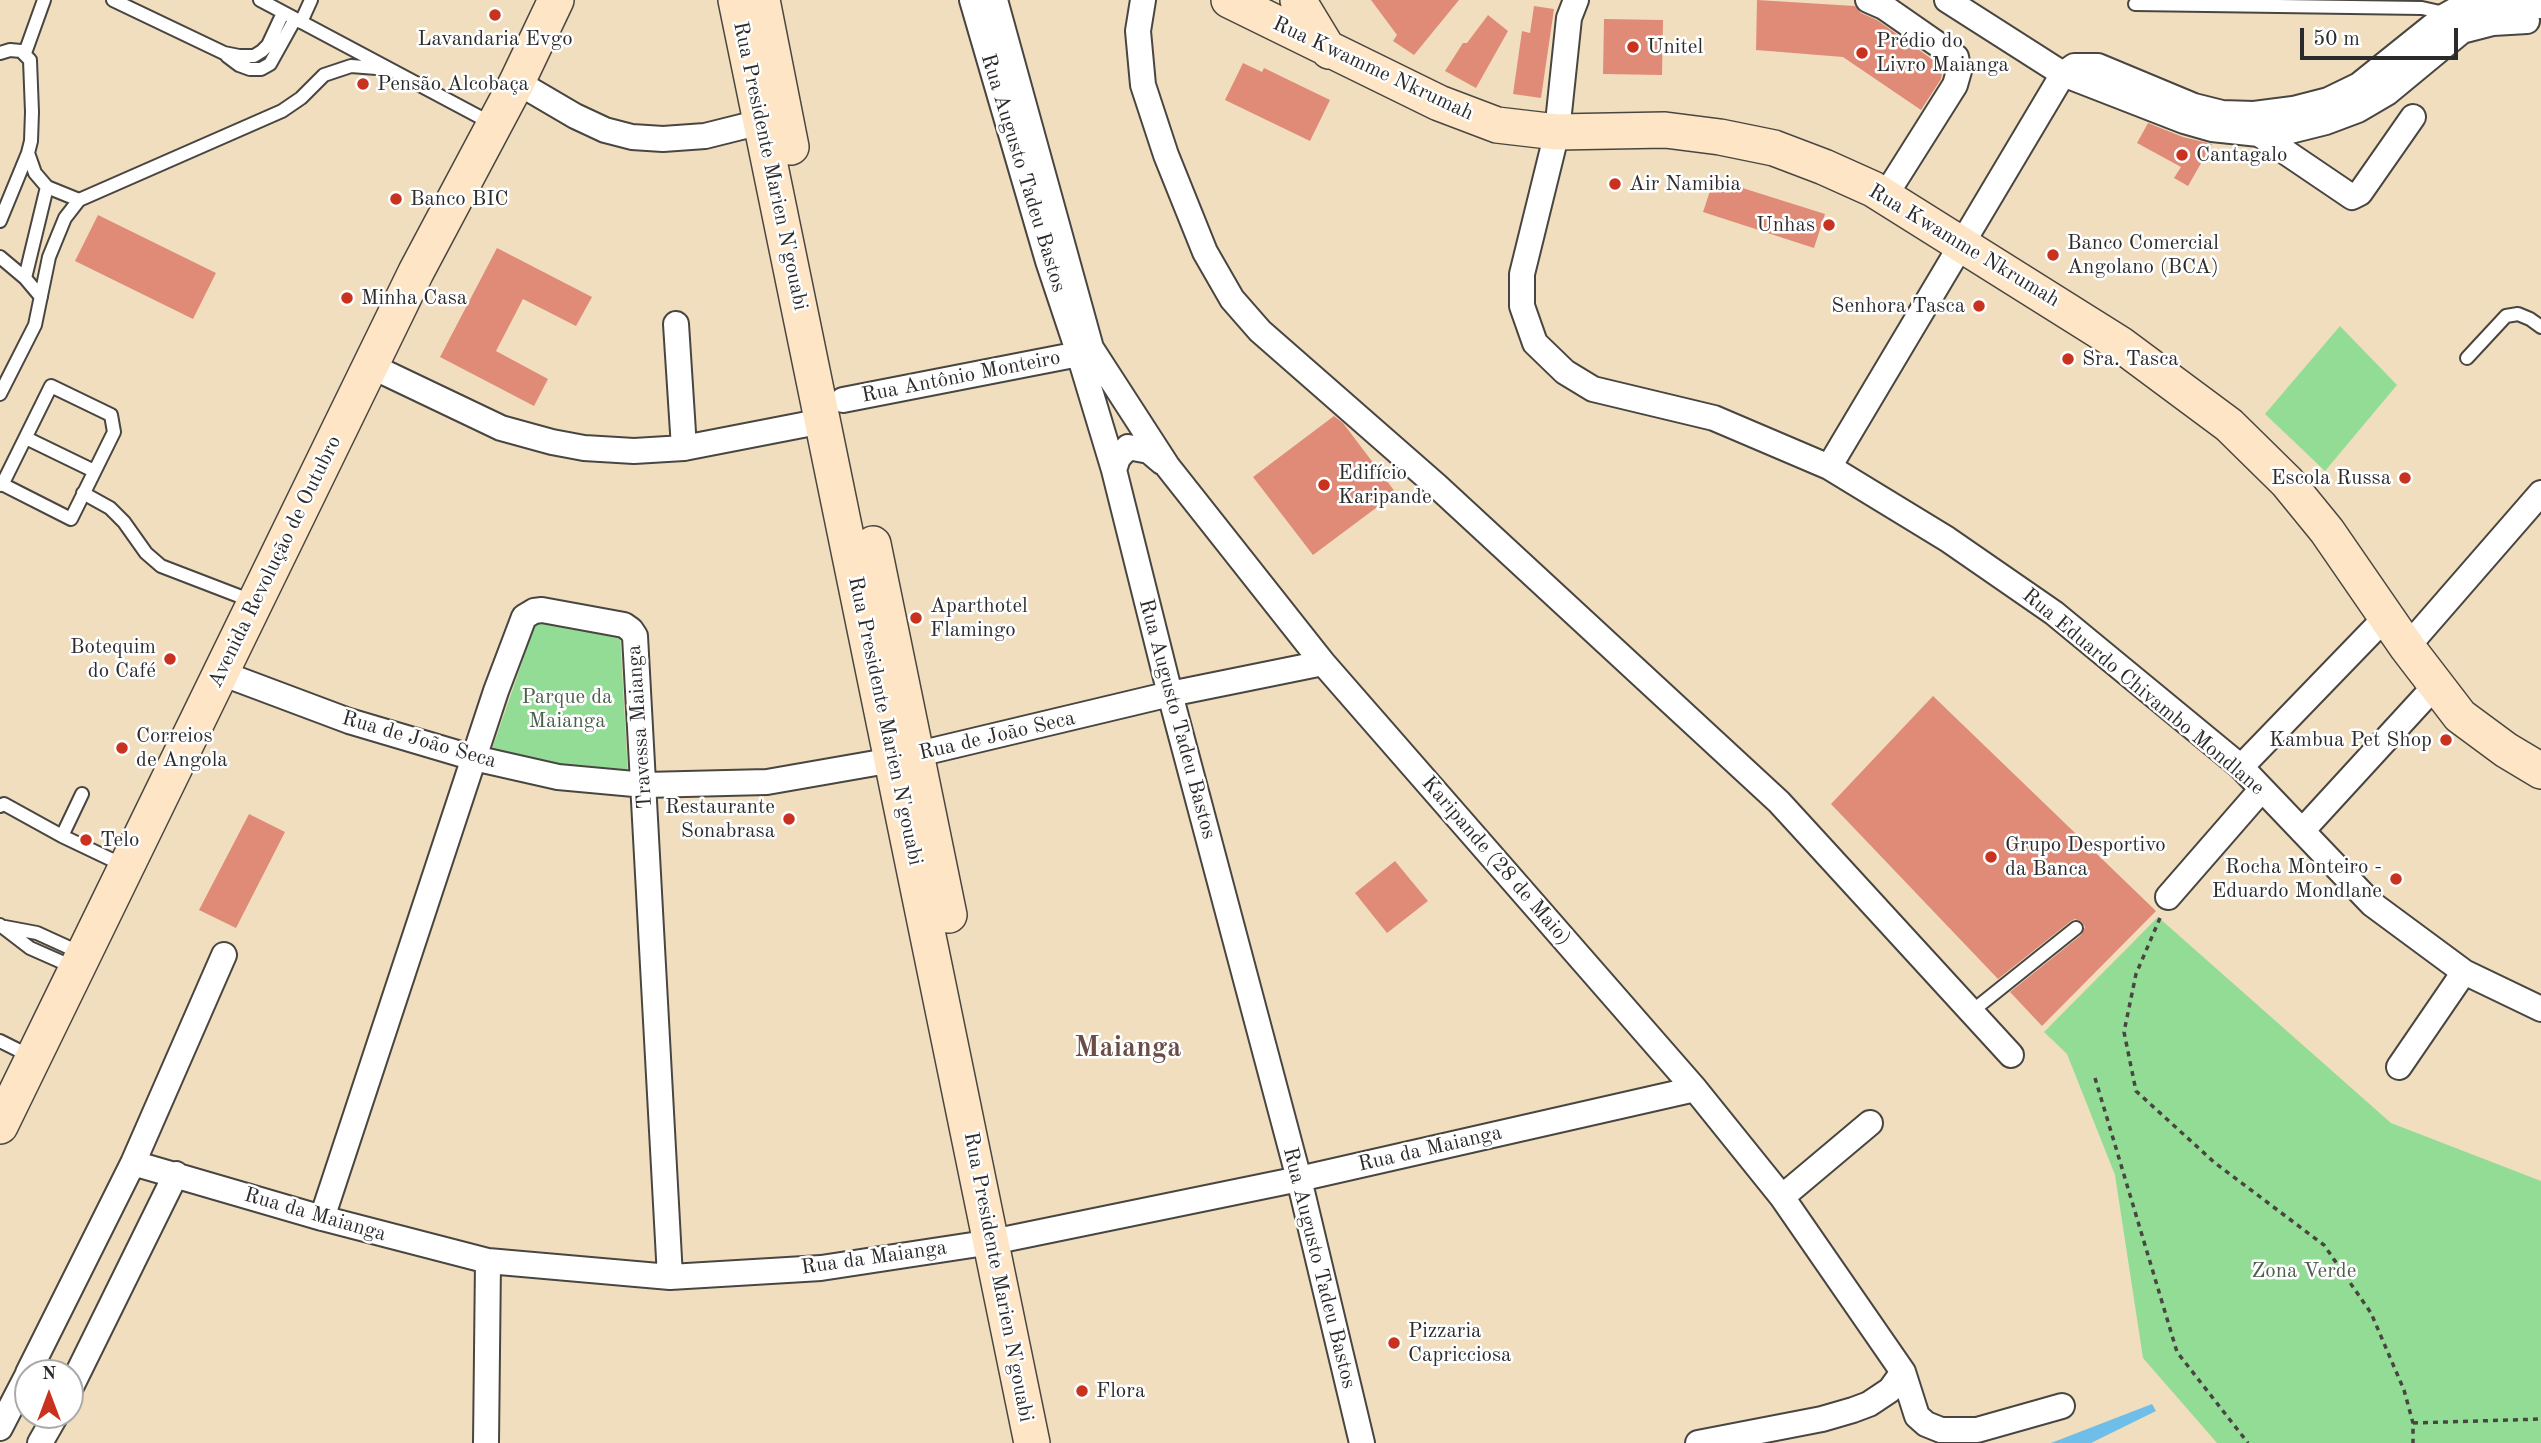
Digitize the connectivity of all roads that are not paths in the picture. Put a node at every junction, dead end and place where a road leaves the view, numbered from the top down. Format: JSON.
{"nodes":[{"id":1,"x":44,"y":0,"type":"edge"},
{"id":2,"x":113,"y":0,"type":"edge"},
{"id":3,"x":260,"y":0,"type":"edge"},
{"id":4,"x":311,"y":0,"type":"edge"},
{"id":5,"x":556,"y":0,"type":"edge"},
{"id":6,"x":736,"y":0,"type":"edge"},
{"id":7,"x":762,"y":0,"type":"edge"},
{"id":8,"x":972,"y":0,"type":"edge"},
{"id":9,"x":995,"y":0,"type":"edge"},
{"id":10,"x":1143,"y":0,"type":"edge"},
{"id":11,"x":1229,"y":0,"type":"edge"},
{"id":12,"x":1576,"y":0,"type":"edge"},
{"id":13,"x":1868,"y":0,"type":"edge"},
{"id":14,"x":1947,"y":0,"type":"edge"},
{"id":15,"x":2135,"y":4,"type":"dead end"},
{"id":16,"x":2541,"y":6,"type":"edge"},
{"id":17,"x":1283,"y":9,"type":"edge"},
{"id":18,"x":293,"y":18,"type":"junction"},
{"id":19,"x":2455,"y":23,"type":"junction"},
{"id":20,"x":2541,"y":23,"type":"edge"},
{"id":21,"x":0,"y":53,"type":"edge"},
{"id":22,"x":25,"y":53,"type":"junction"},
{"id":23,"x":389,"y":69,"type":"junction"},
{"id":24,"x":2063,"y":74,"type":"junction"},
{"id":25,"x":517,"y":82,"type":"junction"},
{"id":26,"x":2413,"y":117,"type":"dead end"},
{"id":27,"x":2287,"y":120,"type":"junction"},
{"id":28,"x":761,"y":122,"type":"junction"},
{"id":29,"x":494,"y":125,"type":"junction"},
{"id":30,"x":1557,"y":132,"type":"junction"},
{"id":31,"x":2259,"y":134,"type":"junction"},
{"id":32,"x":28,"y":153,"type":"junction"},
{"id":33,"x":47,"y":187,"type":"junction"},
{"id":34,"x":1885,"y":196,"type":"junction"},
{"id":35,"x":79,"y":200,"type":"junction"},
{"id":36,"x":0,"y":221,"type":"edge"},
{"id":37,"x":1960,"y":244,"type":"junction"},
{"id":38,"x":0,"y":257,"type":"edge"},
{"id":39,"x":25,"y":278,"type":"junction"},
{"id":40,"x":41,"y":298,"type":"junction"},
{"id":41,"x":676,"y":324,"type":"dead end"},
{"id":42,"x":2541,"y":327,"type":"edge"},
{"id":43,"x":1085,"y":351,"type":"junction"},
{"id":44,"x":2467,"y":358,"type":"dead end"},
{"id":45,"x":371,"y":366,"type":"junction"},
{"id":46,"x":13,"y":369,"type":"junction"},
{"id":47,"x":0,"y":374,"type":"edge"},
{"id":48,"x":0,"y":394,"type":"edge"},
{"id":49,"x":833,"y":411,"type":"junction"},
{"id":50,"x":26,"y":438,"type":"junction"},
{"id":51,"x":684,"y":448,"type":"junction"},
{"id":52,"x":1168,"y":467,"type":"junction"},
{"id":53,"x":1829,"y":467,"type":"junction"},
{"id":54,"x":1114,"y":470,"type":"junction"},
{"id":55,"x":94,"y":471,"type":"junction"},
{"id":56,"x":1,"y":484,"type":"edge"},
{"id":57,"x":83,"y":493,"type":"junction"},
{"id":58,"x":2541,"y":493,"type":"edge"},
{"id":59,"x":256,"y":603,"type":"junction"},
{"id":60,"x":2386,"y":617,"type":"junction"},
{"id":61,"x":2407,"y":648,"type":"junction"},
{"id":62,"x":1323,"y":663,"type":"junction"},
{"id":63,"x":221,"y":673,"type":"junction"},
{"id":64,"x":2435,"y":686,"type":"junction"},
{"id":65,"x":1170,"y":694,"type":"junction"},
{"id":66,"x":474,"y":758,"type":"junction"},
{"id":67,"x":905,"y":758,"type":"junction"},
{"id":68,"x":2241,"y":767,"type":"junction"},
{"id":69,"x":2541,"y":771,"type":"edge"},
{"id":70,"x":645,"y":785,"type":"junction"},
{"id":71,"x":2262,"y":789,"type":"junction"},
{"id":72,"x":82,"y":794,"type":"dead end"},
{"id":73,"x":0,"y":806,"type":"edge"},
{"id":74,"x":2302,"y":831,"type":"junction"},
{"id":75,"x":62,"y":836,"type":"junction"},
{"id":76,"x":127,"y":866,"type":"junction"},
{"id":77,"x":2168,"y":897,"type":"road end"},
{"id":78,"x":0,"y":926,"type":"edge"},
{"id":79,"x":2076,"y":928,"type":"dead end"},
{"id":80,"x":224,"y":954,"type":"dead end"},
{"id":81,"x":80,"y":962,"type":"junction"},
{"id":82,"x":2464,"y":972,"type":"junction"},
{"id":83,"x":2541,"y":1009,"type":"edge"},
{"id":84,"x":1971,"y":1012,"type":"junction"},
{"id":85,"x":0,"y":1041,"type":"edge"},
{"id":86,"x":2011,"y":1055,"type":"dead end"},
{"id":87,"x":33,"y":1058,"type":"junction"},
{"id":88,"x":2399,"y":1068,"type":"dead end"},
{"id":89,"x":1695,"y":1089,"type":"junction"},
{"id":90,"x":1870,"y":1123,"type":"dead end"},
{"id":91,"x":0,"y":1126,"type":"edge"},
{"id":92,"x":133,"y":1163,"type":"junction"},
{"id":93,"x":176,"y":1174,"type":"junction"},
{"id":94,"x":1298,"y":1179,"type":"junction"},
{"id":95,"x":1783,"y":1197,"type":"junction"},
{"id":96,"x":322,"y":1218,"type":"junction"},
{"id":97,"x":1003,"y":1240,"type":"junction"},
{"id":98,"x":488,"y":1261,"type":"junction"},
{"id":99,"x":670,"y":1277,"type":"junction"},
{"id":100,"x":35,"y":1359,"type":"edge"},
{"id":101,"x":84,"y":1361,"type":"edge"},
{"id":102,"x":1903,"y":1373,"type":"junction"},
{"id":103,"x":14,"y":1400,"type":"edge"},
{"id":104,"x":2062,"y":1406,"type":"dead end"},
{"id":105,"x":0,"y":1428,"type":"edge"},
{"id":106,"x":486,"y":1443,"type":"edge"},
{"id":107,"x":1032,"y":1443,"type":"edge"},
{"id":108,"x":1056,"y":1443,"type":"edge"},
{"id":109,"x":1362,"y":1443,"type":"edge"},
{"id":110,"x":1698,"y":1443,"type":"edge"}],
"edges":[{"from":1,"to":22,"type":"lane"},
{"from":2,"to":18,"type":"lane"},
{"from":3,"to":18,"type":"lane"},
{"from":4,"to":18,"type":"lane"},
{"from":5,"to":25,"type":"street","name":"Avenida Revolução de Outubro"},
{"from":6,"to":28,"type":"street","name":"Rua Presidente Marien N'gouabi"},
{"from":7,"to":49,"type":"street","name":"Rua Presidente Marien N'gouabi"},
{"from":8,"to":43,"type":"street","name":"Rua Augusto Tadeu Bastos"},
{"from":9,"to":43,"type":"street","name":"Rua Augusto Tadeu Bastos"},
{"from":10,"to":84,"type":"street"},
{"from":11,"to":17,"type":"street","name":"Rua Kwamme Nkrumah"},
{"from":12,"to":30,"type":"street","name":"Rua Eduardo Chivambo Mondlane"},
{"from":13,"to":34,"type":"street"},
{"from":14,"to":24,"type":"street"},
{"from":15,"to":19,"type":"lane"},
{"from":16,"to":19,"type":"street"},
{"from":17,"to":30,"type":"street","name":"Rua Kwamme Nkrumah"},
{"from":18,"to":23,"type":"lane"},
{"from":19,"to":20,"type":"street"},
{"from":19,"to":27,"type":"street"},
{"from":21,"to":22,"type":"lane"},
{"from":22,"to":32,"type":"lane"},
{"from":23,"to":29,"type":"lane"},
{"from":23,"to":35,"type":"lane"},
{"from":24,"to":27,"type":"street"},
{"from":24,"to":31,"type":"street"},
{"from":24,"to":37,"type":"street"},
{"from":25,"to":28,"type":"street"},
{"from":25,"to":29,"type":"street","name":"Avenida Revolução de Outubro"},
{"from":26,"to":31,"type":"street"},
{"from":27,"to":31,"type":"street"},
{"from":28,"to":49,"type":"street","name":"Rua Presidente Marien N'gouabi"},
{"from":29,"to":45,"type":"street","name":"Avenida Revolução de Outubro"},
{"from":30,"to":34,"type":"street","name":"Rua Kwamme Nkrumah"},
{"from":30,"to":53,"type":"street","name":"Rua Eduardo Chivambo Mondlane"},
{"from":32,"to":33,"type":"lane"},
{"from":32,"to":36,"type":"lane"},
{"from":33,"to":35,"type":"lane"},
{"from":33,"to":39,"type":"lane"},
{"from":34,"to":37,"type":"street","name":"Rua Kwamme Nkrumah"},
{"from":35,"to":40,"type":"lane"},
{"from":37,"to":53,"type":"street"},
{"from":37,"to":60,"type":"street","name":"Rua Kwamme Nkrumah"},
{"from":38,"to":39,"type":"lane"},
{"from":39,"to":40,"type":"lane"},
{"from":40,"to":46,"type":"lane"},
{"from":41,"to":51,"type":"street"},
{"from":42,"to":44,"type":"lane"},
{"from":43,"to":49,"type":"street","name":"Rua Antônio Monteiro"},
{"from":43,"to":52,"type":"street","name":"Karipande (28 de Maio)"},
{"from":43,"to":54,"type":"street","name":"Rua Augusto Tadeu Bastos"},
{"from":45,"to":51,"type":"street","name":"Rua Antônio Monteiro"},
{"from":45,"to":59,"type":"street","name":"Avenida Revolução de Outubro"},
{"from":46,"to":47,"type":"lane"},
{"from":46,"to":48,"type":"lane"},
{"from":49,"to":51,"type":"street","name":"Rua Antônio Monteiro"},
{"from":49,"to":67,"type":"street","name":"Rua Presidente Marien N'gouabi"},
{"from":50,"to":55,"type":"lane"},
{"from":50,"to":55,"type":"lane"},
{"from":50,"to":56,"type":"lane"},
{"from":52,"to":54,"type":"street"},
{"from":52,"to":62,"type":"street","name":"Karipande (28 de Maio)"},
{"from":53,"to":68,"type":"street","name":"Rua Eduardo Chivambo Mondlane"},
{"from":54,"to":65,"type":"street","name":"Rua Augusto Tadeu Bastos"},
{"from":55,"to":57,"type":"lane"},
{"from":56,"to":57,"type":"lane"},
{"from":57,"to":59,"type":"lane"},
{"from":58,"to":61,"type":"street"},
{"from":59,"to":63,"type":"street","name":"Avenida Revolução de Outubro"},
{"from":60,"to":61,"type":"street","name":"Rua Kwamme Nkrumah"},
{"from":60,"to":68,"type":"street"},
{"from":61,"to":64,"type":"street","name":"Rua Kwamme Nkrumah"},
{"from":62,"to":65,"type":"street","name":"Rua de João Seca"},
{"from":62,"to":89,"type":"street","name":"Karipande (28 de Maio)"},
{"from":63,"to":66,"type":"street","name":"Rua de João Seca"},
{"from":63,"to":76,"type":"street","name":"Avenida Revolução de Outubro"},
{"from":64,"to":69,"type":"street","name":"Rua Kwamme Nkrumah"},
{"from":64,"to":74,"type":"street"},
{"from":65,"to":67,"type":"street","name":"Rua de João Seca"},
{"from":65,"to":94,"type":"street","name":"Rua Augusto Tadeu Bastos"},
{"from":66,"to":70,"type":"street","name":"Rua de João Seca"},
{"from":66,"to":70,"type":"street","name":"Travessa Maianga"},
{"from":66,"to":96,"type":"street","name":"Travessa Maianga"},
{"from":67,"to":70,"type":"street","name":"Rua de João Seca"},
{"from":67,"to":97,"type":"street","name":"Rua Presidente Marien N'gouabi"},
{"from":68,"to":71,"type":"street","name":"Rua Eduardo Chivambo Mondlane"},
{"from":70,"to":99,"type":"street","name":"Travessa Maianga"},
{"from":71,"to":74,"type":"street","name":"Rua Eduardo Chivambo Mondlane"},
{"from":71,"to":77,"type":"street"},
{"from":72,"to":75,"type":"lane"},
{"from":73,"to":75,"type":"lane"},
{"from":74,"to":82,"type":"street","name":"Rua Eduardo Chivambo Mondlane"},
{"from":75,"to":76,"type":"lane"},
{"from":76,"to":81,"type":"street","name":"Avenida Revolução de Outubro"},
{"from":78,"to":81,"type":"lane"},
{"from":79,"to":84,"type":"lane"},
{"from":80,"to":92,"type":"street"},
{"from":81,"to":87,"type":"street","name":"Avenida Revolução de Outubro"},
{"from":82,"to":83,"type":"street","name":"Rua Eduardo Chivambo Mondlane"},
{"from":82,"to":88,"type":"street"},
{"from":84,"to":86,"type":"street"},
{"from":85,"to":87,"type":"lane"},
{"from":87,"to":91,"type":"street","name":"Avenida Revolução de Outubro"},
{"from":89,"to":94,"type":"street","name":"Rua da Maianga"},
{"from":89,"to":95,"type":"street","name":"Karipande (28 de Maio)"},
{"from":90,"to":95,"type":"street"},
{"from":92,"to":93,"type":"street","name":"Rua da Maianga"},
{"from":92,"to":100,"type":"street"},
{"from":93,"to":96,"type":"street","name":"Rua da Maianga"},
{"from":93,"to":101,"type":"street"},
{"from":94,"to":97,"type":"street","name":"Rua da Maianga"},
{"from":94,"to":109,"type":"street","name":"Rua Augusto Tadeu Bastos"},
{"from":95,"to":102,"type":"street","name":"Karipande (28 de Maio)"},
{"from":96,"to":98,"type":"street","name":"Rua da Maianga"},
{"from":97,"to":99,"type":"street","name":"Rua da Maianga"},
{"from":97,"to":107,"type":"street","name":"Rua Presidente Marien N'gouabi"},
{"from":97,"to":108,"type":"street","name":"Rua Presidente Marien N'gouabi"},
{"from":98,"to":99,"type":"street","name":"Rua da Maianga"},
{"from":98,"to":106,"type":"street"},
{"from":102,"to":104,"type":"street","name":"Karipande (28 de Maio)"},
{"from":102,"to":110,"type":"street"},
{"from":103,"to":105,"type":"street"}]}
